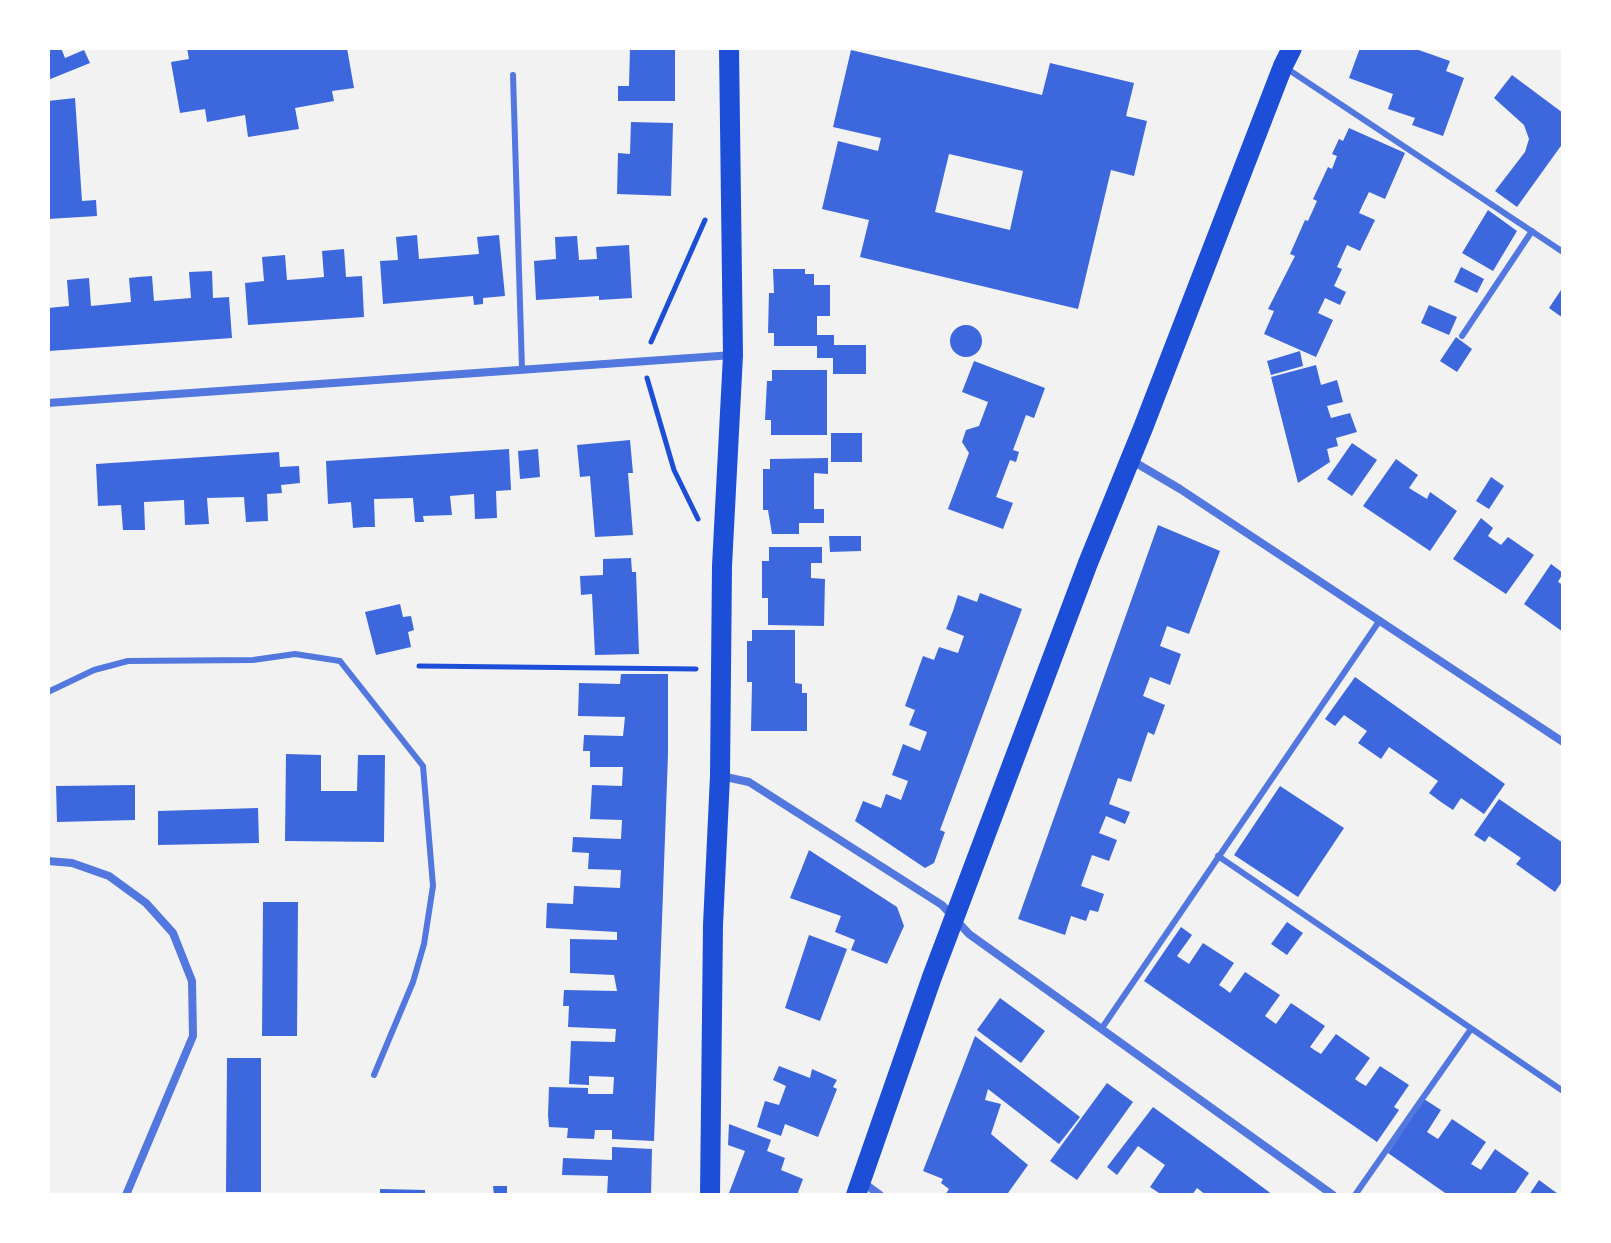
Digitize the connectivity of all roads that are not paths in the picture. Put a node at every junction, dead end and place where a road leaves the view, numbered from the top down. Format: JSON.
{"nodes":[{"id":1,"x":729,"y":48,"type":"edge"},
{"id":2,"x":1287,"y":57,"type":"edge"},
{"id":3,"x":513,"y":75,"type":"dead end"},
{"id":4,"x":1532,"y":231,"type":"junction"},
{"id":5,"x":1563,"y":252,"type":"edge"},
{"id":6,"x":1462,"y":336,"type":"dead end"},
{"id":7,"x":733,"y":355,"type":"junction"},
{"id":8,"x":522,"y":369,"type":"junction"},
{"id":9,"x":48,"y":403,"type":"edge"},
{"id":10,"x":1130,"y":460,"type":"junction"},
{"id":11,"x":1380,"y":620,"type":"junction"},
{"id":12,"x":48,"y":692,"type":"edge"},
{"id":13,"x":1563,"y":742,"type":"edge"},
{"id":14,"x":720,"y":776,"type":"junction"},
{"id":15,"x":1218,"y":856,"type":"junction"},
{"id":16,"x":48,"y":861,"type":"edge"},
{"id":17,"x":956,"y":920,"type":"junction"},
{"id":18,"x":1102,"y":1028,"type":"junction"},
{"id":19,"x":1471,"y":1029,"type":"junction"},
{"id":20,"x":374,"y":1075,"type":"dead end"},
{"id":21,"x":1563,"y":1091,"type":"edge"},
{"id":22,"x":858,"y":1188,"type":"edge"},
{"id":23,"x":126,"y":1195,"type":"edge"},
{"id":24,"x":710,"y":1195,"type":"edge"},
{"id":25,"x":880,"y":1195,"type":"edge"},
{"id":26,"x":1333,"y":1195,"type":"edge"},
{"id":27,"x":1355,"y":1195,"type":"edge"}],
"edges":[{"from":1,"to":7,"type":"main road"},
{"from":2,"to":4,"type":"lane"},
{"from":2,"to":10,"type":"main road"},
{"from":3,"to":8,"type":"lane"},
{"from":4,"to":5,"type":"lane"},
{"from":4,"to":6,"type":"lane"},
{"from":7,"to":8,"type":"street"},
{"from":7,"to":14,"type":"main road"},
{"from":8,"to":9,"type":"street"},
{"from":10,"to":11,"type":"street"},
{"from":10,"to":17,"type":"main road"},
{"from":11,"to":13,"type":"street"},
{"from":11,"to":15,"type":"lane"},
{"from":12,"to":20,"type":"lane"},
{"from":14,"to":17,"type":"street"},
{"from":14,"to":24,"type":"main road"},
{"from":15,"to":18,"type":"lane"},
{"from":15,"to":19,"type":"lane"},
{"from":16,"to":23,"type":"street"},
{"from":17,"to":18,"type":"street"},
{"from":17,"to":22,"type":"main road"},
{"from":18,"to":26,"type":"street"},
{"from":19,"to":21,"type":"lane"},
{"from":19,"to":27,"type":"lane"},
{"from":22,"to":25,"type":"street"}]}
